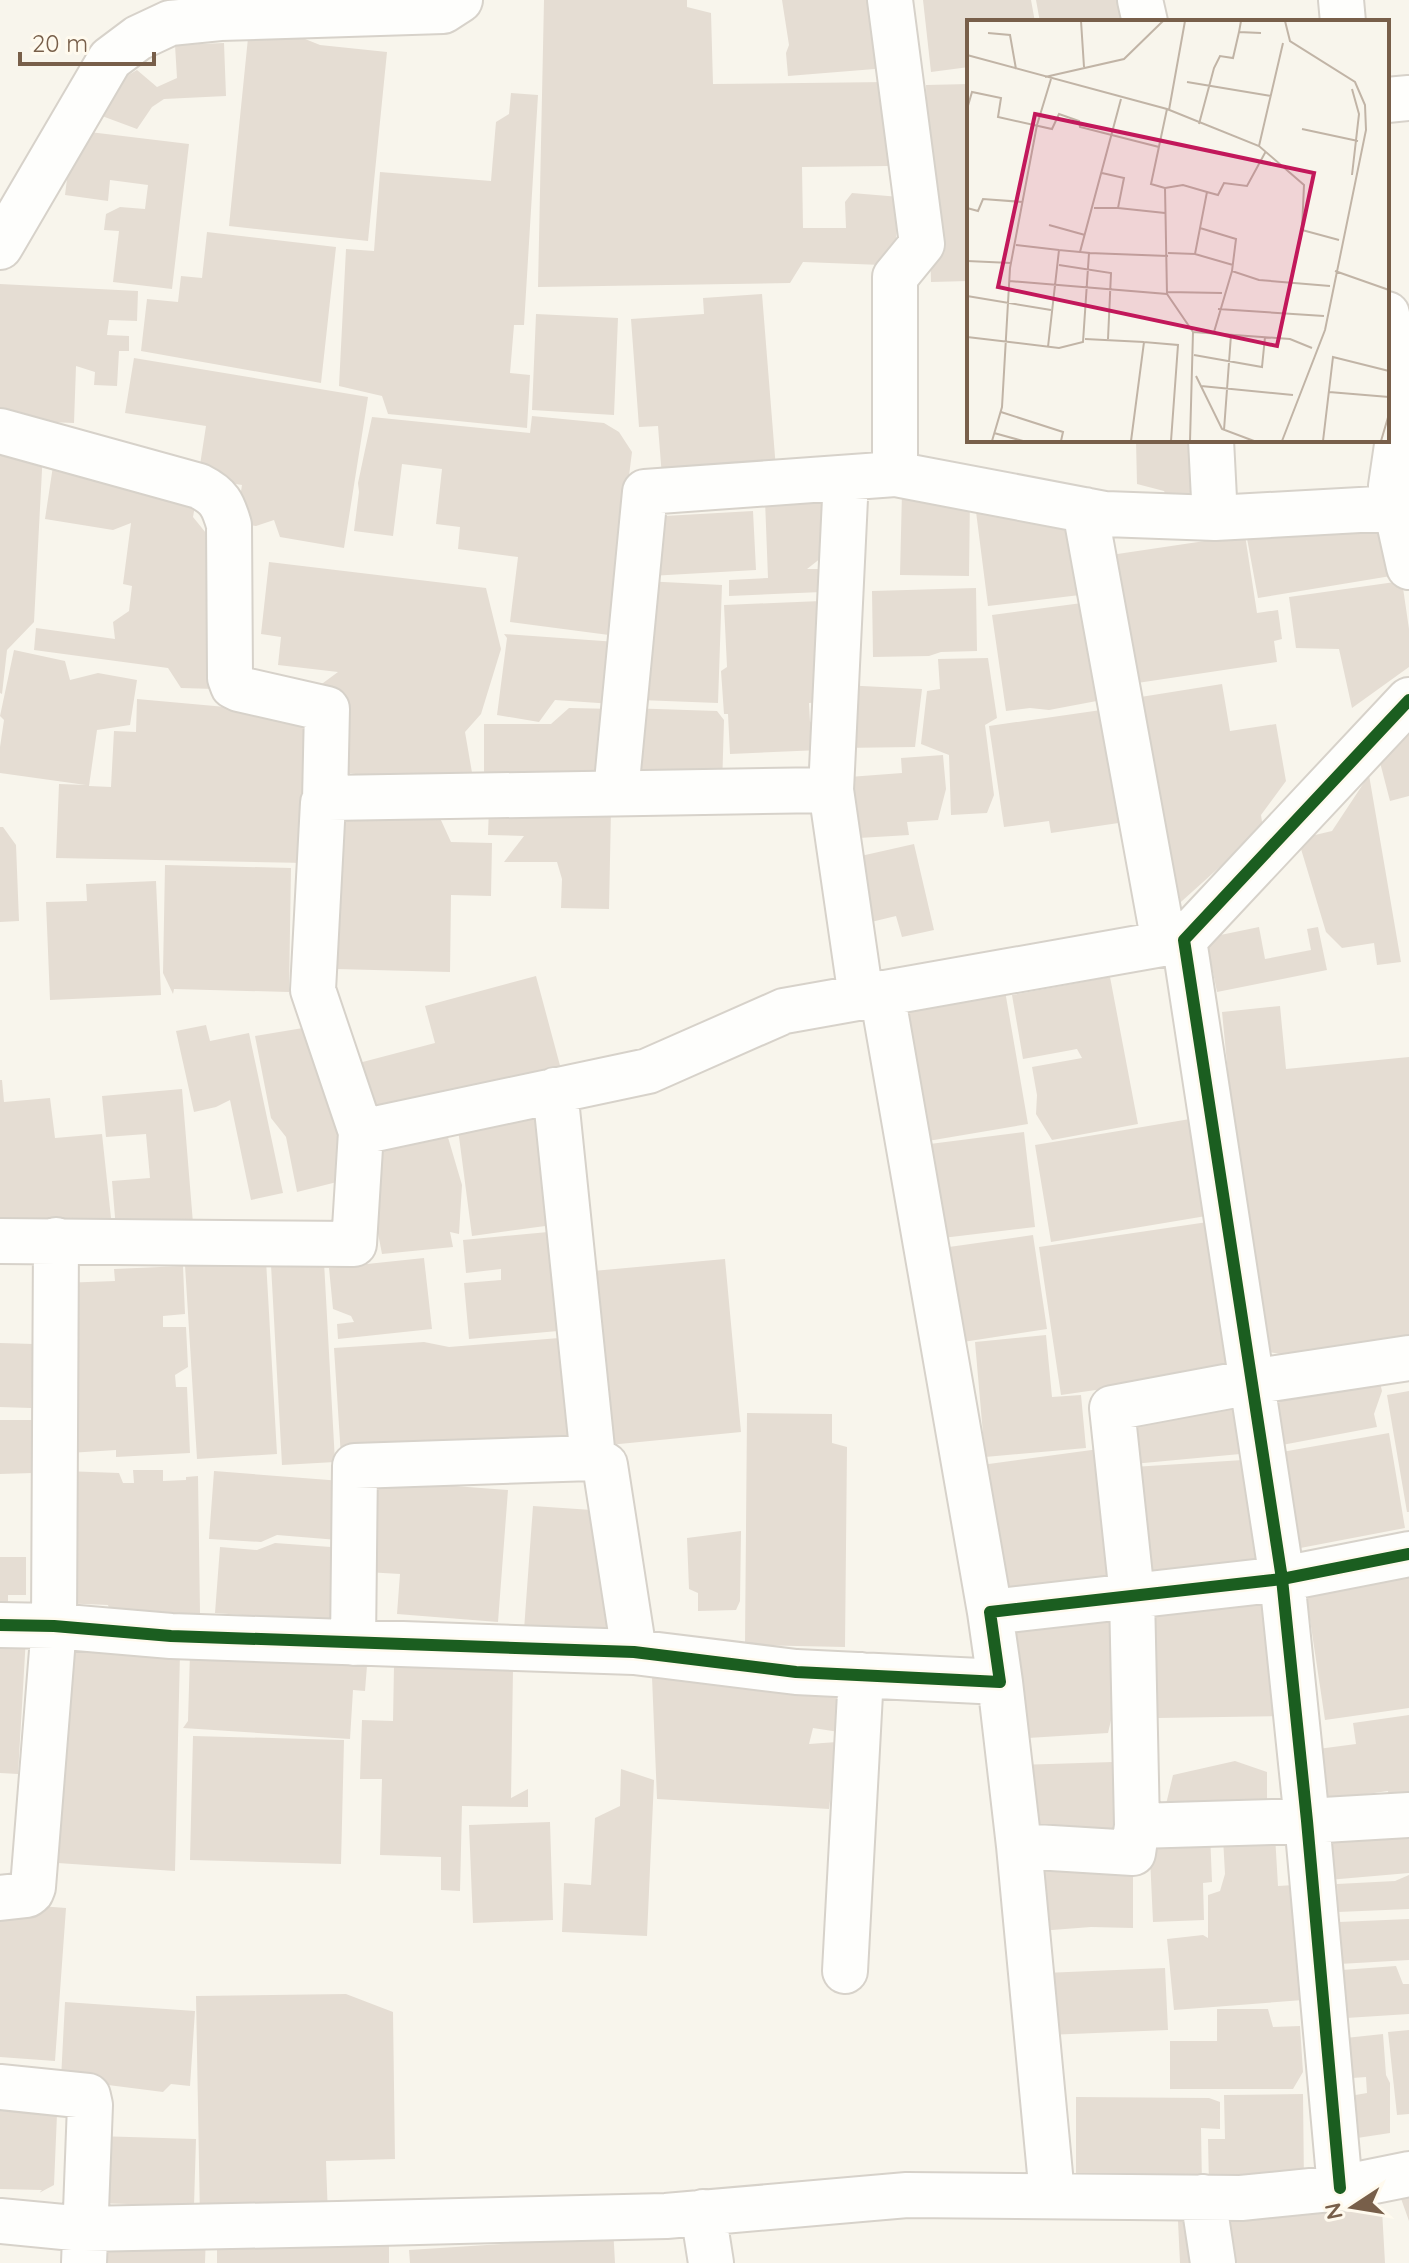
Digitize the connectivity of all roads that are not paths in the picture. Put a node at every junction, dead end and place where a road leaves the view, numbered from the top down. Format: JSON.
{"nodes":[{"id":1,"x":460,"y":0,"type":"edge"},
{"id":2,"x":890,"y":0,"type":"edge"},
{"id":3,"x":1140,"y":0,"type":"edge"},
{"id":4,"x":1341,"y":0,"type":"edge"},
{"id":5,"x":1145,"y":20,"type":"edge"},
{"id":6,"x":1343,"y":20,"type":"edge"},
{"id":7,"x":1409,"y":98,"type":"edge"},
{"id":8,"x":1389,"y":100,"type":"edge"},
{"id":9,"x":0,"y":247,"type":"edge"},
{"id":10,"x":1389,"y":321,"type":"edge"},
{"id":11,"x":1403,"y":373,"type":"edge"},
{"id":12,"x":0,"y":431,"type":"edge"},
{"id":13,"x":1211,"y":442,"type":"edge"},
{"id":14,"x":895,"y":474,"type":"junction"},
{"id":15,"x":846,"y":478,"type":"junction"},
{"id":16,"x":1396,"y":508,"type":"junction"},
{"id":17,"x":1085,"y":510,"type":"junction"},
{"id":18,"x":1215,"y":518,"type":"junction"},
{"id":19,"x":1409,"y":567,"type":"edge"},
{"id":20,"x":1409,"y":700,"type":"edge"},
{"id":21,"x":831,"y":790,"type":"junction"},
{"id":22,"x":616,"y":792,"type":"junction"},
{"id":23,"x":325,"y":800,"type":"junction"},
{"id":24,"x":1174,"y":942,"type":"junction"},
{"id":25,"x":872,"y":995,"type":"junction"},
{"id":26,"x":555,"y":1090,"type":"junction"},
{"id":27,"x":361,"y":1132,"type":"junction"},
{"id":28,"x":56,"y":1240,"type":"junction"},
{"id":29,"x":0,"y":1241,"type":"edge"},
{"id":30,"x":1409,"y":1358,"type":"edge"},
{"id":31,"x":1251,"y":1382,"type":"junction"},
{"id":32,"x":593,"y":1458,"type":"junction"},
{"id":33,"x":1409,"y":1554,"type":"edge"},
{"id":34,"x":1282,"y":1579,"type":"junction"},
{"id":35,"x":1132,"y":1595,"type":"junction"},
{"id":36,"x":990,"y":1612,"type":"junction"},
{"id":37,"x":0,"y":1625,"type":"edge"},
{"id":38,"x":54,"y":1626,"type":"junction"},
{"id":39,"x":353,"y":1643,"type":"junction"},
{"id":40,"x":634,"y":1652,"type":"junction"},
{"id":41,"x":861,"y":1675,"type":"junction"},
{"id":42,"x":1000,"y":1682,"type":"junction"},
{"id":43,"x":1409,"y":1815,"type":"edge"},
{"id":44,"x":1307,"y":1821,"type":"junction"},
{"id":45,"x":1137,"y":1826,"type":"junction"},
{"id":46,"x":1019,"y":1846,"type":"junction"},
{"id":47,"x":0,"y":1898,"type":"edge"},
{"id":48,"x":845,"y":1971,"type":"dead end"},
{"id":49,"x":0,"y":2087,"type":"edge"},
{"id":50,"x":1409,"y":2174,"type":"edge"},
{"id":51,"x":1340,"y":2188,"type":"junction"},
{"id":52,"x":1052,"y":2195,"type":"junction"},
{"id":53,"x":1203,"y":2197,"type":"junction"},
{"id":54,"x":703,"y":2212,"type":"junction"},
{"id":55,"x":0,"y":2221,"type":"edge"},
{"id":56,"x":84,"y":2246,"type":"edge"},
{"id":57,"x":711,"y":2263,"type":"edge"},
{"id":58,"x":1213,"y":2263,"type":"edge"}],
"edges":[{"from":1,"to":9,"type":"street"},
{"from":2,"to":14,"type":"street"},
{"from":3,"to":5,"type":"street"},
{"from":4,"to":6,"type":"street"},
{"from":7,"to":8,"type":"street"},
{"from":10,"to":11,"type":"street"},
{"from":11,"to":16,"type":"street"},
{"from":12,"to":23,"type":"street"},
{"from":13,"to":18,"type":"street"},
{"from":14,"to":15,"type":"street"},
{"from":14,"to":17,"type":"street"},
{"from":15,"to":21,"type":"street"},
{"from":15,"to":22,"type":"street"},
{"from":16,"to":18,"type":"street"},
{"from":16,"to":19,"type":"street"},
{"from":17,"to":18,"type":"street"},
{"from":17,"to":24,"type":"street"},
{"from":20,"to":24,"type":"street"},
{"from":21,"to":22,"type":"street"},
{"from":21,"to":25,"type":"street"},
{"from":22,"to":23,"type":"street"},
{"from":23,"to":27,"type":"street"},
{"from":24,"to":25,"type":"street"},
{"from":24,"to":31,"type":"street"},
{"from":25,"to":26,"type":"street"},
{"from":25,"to":36,"type":"street"},
{"from":26,"to":27,"type":"street"},
{"from":26,"to":32,"type":"street"},
{"from":27,"to":28,"type":"street"},
{"from":28,"to":29,"type":"street"},
{"from":28,"to":38,"type":"street"},
{"from":30,"to":31,"type":"street"},
{"from":31,"to":34,"type":"street"},
{"from":31,"to":35,"type":"street"},
{"from":32,"to":39,"type":"street"},
{"from":32,"to":40,"type":"street"},
{"from":33,"to":34,"type":"street"},
{"from":34,"to":35,"type":"street"},
{"from":34,"to":44,"type":"street"},
{"from":35,"to":36,"type":"street"},
{"from":35,"to":45,"type":"street"},
{"from":36,"to":42,"type":"street"},
{"from":37,"to":38,"type":"street"},
{"from":38,"to":39,"type":"street"},
{"from":38,"to":47,"type":"street"},
{"from":39,"to":40,"type":"street"},
{"from":40,"to":41,"type":"street"},
{"from":41,"to":42,"type":"street"},
{"from":41,"to":48,"type":"street"},
{"from":42,"to":46,"type":"street"},
{"from":43,"to":44,"type":"street"},
{"from":44,"to":45,"type":"street"},
{"from":44,"to":51,"type":"street"},
{"from":45,"to":46,"type":"street"},
{"from":46,"to":52,"type":"street"},
{"from":49,"to":56,"type":"street"},
{"from":50,"to":51,"type":"street"},
{"from":51,"to":53,"type":"street"},
{"from":52,"to":53,"type":"street"},
{"from":52,"to":54,"type":"street"},
{"from":53,"to":58,"type":"street"},
{"from":54,"to":56,"type":"street"},
{"from":54,"to":57,"type":"street"},
{"from":55,"to":56,"type":"street"}]}
